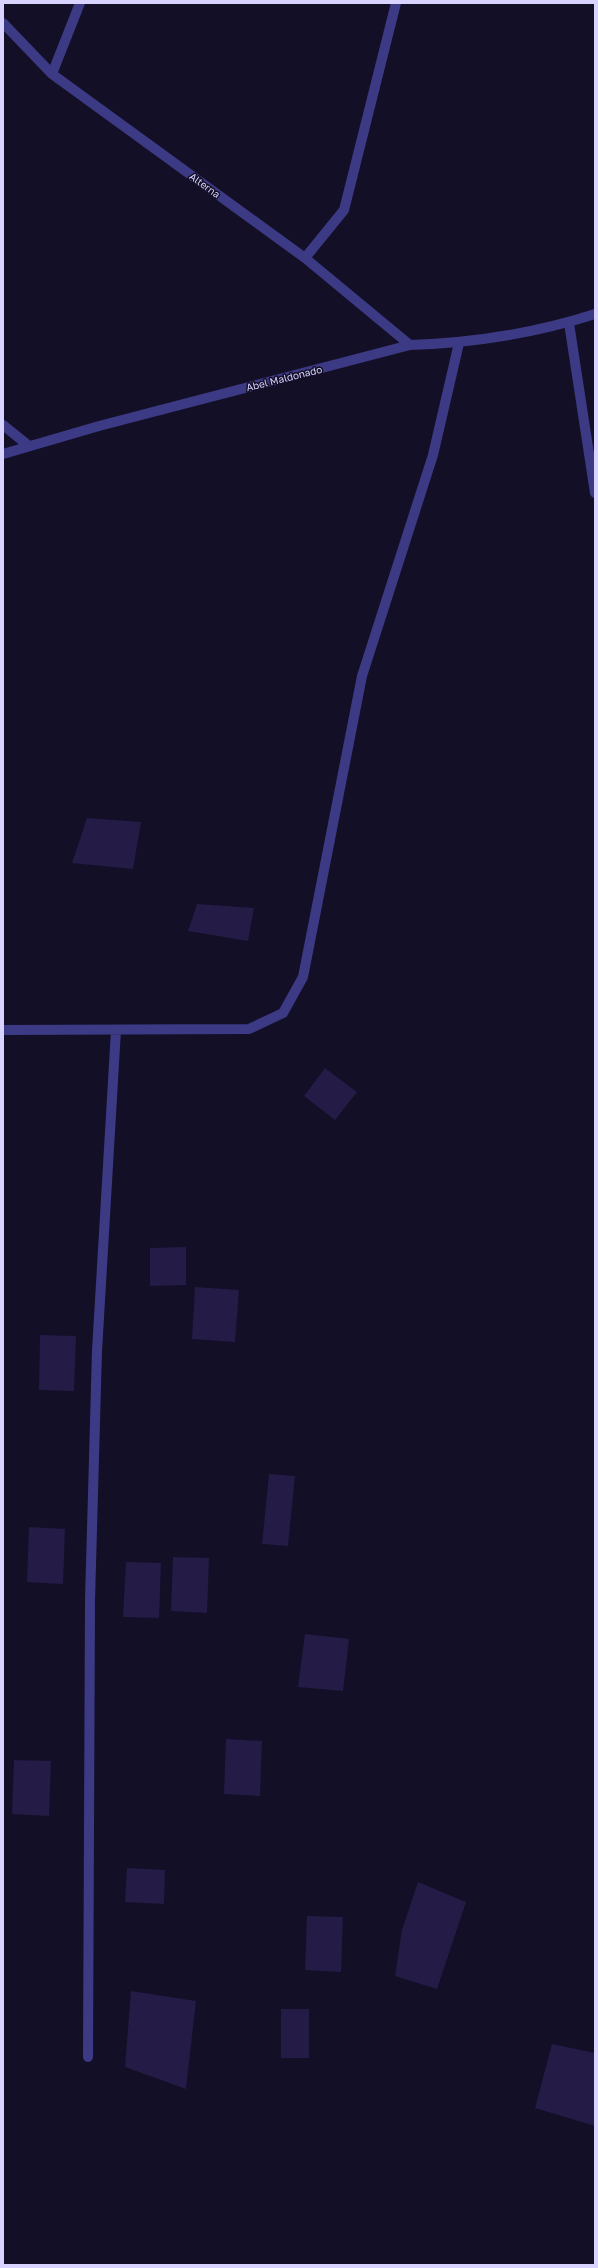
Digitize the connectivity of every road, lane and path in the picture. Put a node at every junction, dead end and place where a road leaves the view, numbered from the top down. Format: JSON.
{"nodes":[{"id":1,"x":80,"y":3,"type":"edge"},
{"id":2,"x":396,"y":3,"type":"edge"},
{"id":3,"x":3,"y":23,"type":"edge"},
{"id":4,"x":52,"y":74,"type":"junction"},
{"id":5,"x":304,"y":258,"type":"junction"},
{"id":6,"x":595,"y":314,"type":"edge"},
{"id":7,"x":569,"y":323,"type":"junction"},
{"id":8,"x":459,"y":343,"type":"junction"},
{"id":9,"x":410,"y":345,"type":"junction"},
{"id":10,"x":3,"y":426,"type":"edge"},
{"id":11,"x":28,"y":446,"type":"junction"},
{"id":12,"x":3,"y":454,"type":"edge"},
{"id":13,"x":595,"y":493,"type":"edge"},
{"id":14,"x":3,"y":1030,"type":"edge"},
{"id":15,"x":116,"y":1030,"type":"junction"},
{"id":16,"x":88,"y":2057,"type":"dead end"}],
"edges":[{"from":1,"to":4,"type":"street"},
{"from":2,"to":5,"type":"street"},
{"from":3,"to":4,"type":"street","name":"Alterna"},
{"from":4,"to":5,"type":"street","name":"Alterna"},
{"from":5,"to":9,"type":"street","name":"Alterna"},
{"from":6,"to":7,"type":"street","name":"Abel Maldonado"},
{"from":7,"to":8,"type":"street","name":"Abel Maldonado"},
{"from":7,"to":13,"type":"street"},
{"from":8,"to":9,"type":"street","name":"Abel Maldonado"},
{"from":8,"to":15,"type":"street"},
{"from":9,"to":11,"type":"street","name":"Abel Maldonado"},
{"from":10,"to":11,"type":"street"},
{"from":11,"to":12,"type":"street","name":"Abel Maldonado"},
{"from":14,"to":15,"type":"street"},
{"from":15,"to":16,"type":"street"}]}
